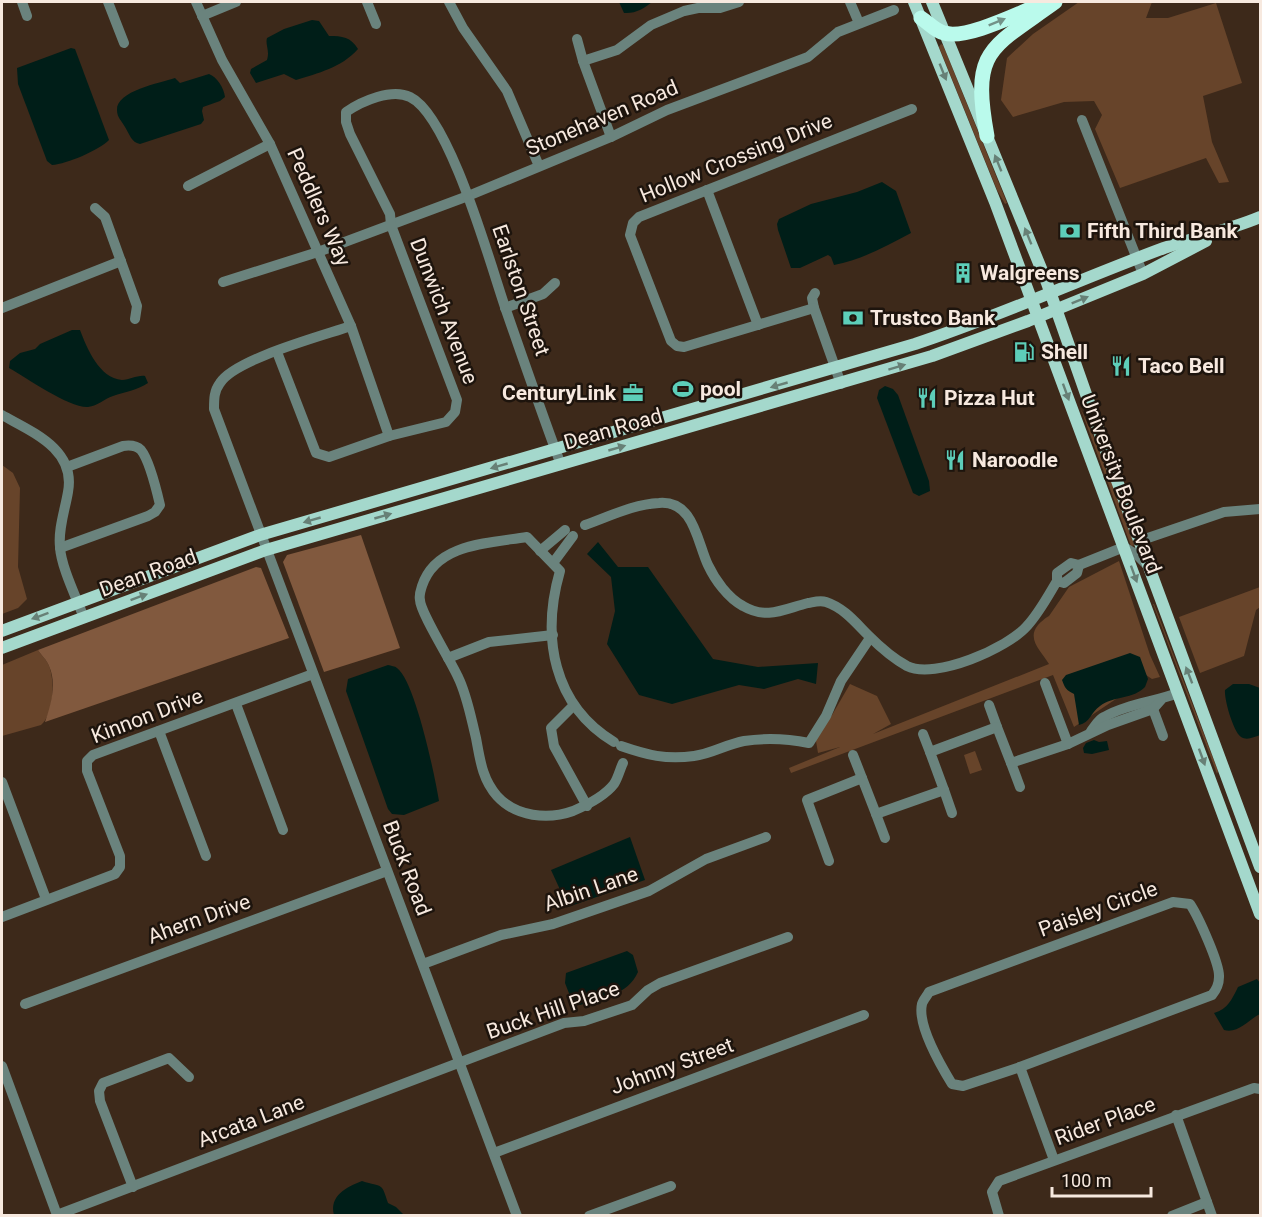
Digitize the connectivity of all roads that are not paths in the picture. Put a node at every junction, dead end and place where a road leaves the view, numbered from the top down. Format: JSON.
{"nodes":[{"id":1,"x":22,"y":2,"type":"edge"},
{"id":2,"x":108,"y":2,"type":"edge"},
{"id":3,"x":196,"y":2,"type":"edge"},
{"id":4,"x":236,"y":2,"type":"edge"},
{"id":5,"x":367,"y":2,"type":"edge"},
{"id":6,"x":449,"y":2,"type":"edge"},
{"id":7,"x":739,"y":2,"type":"edge"},
{"id":8,"x":850,"y":2,"type":"edge"},
{"id":9,"x":914,"y":2,"type":"edge"},
{"id":10,"x":932,"y":2,"type":"edge"},
{"id":11,"x":1047,"y":2,"type":"edge"},
{"id":12,"x":1054,"y":2,"type":"edge"},
{"id":13,"x":894,"y":10,"type":"dead end"},
{"id":14,"x":27,"y":16,"type":"dead end"},
{"id":15,"x":202,"y":16,"type":"junction"},
{"id":16,"x":921,"y":18,"type":"junction"},
{"id":17,"x":859,"y":23,"type":"junction"},
{"id":18,"x":376,"y":24,"type":"dead end"},
{"id":19,"x":945,"y":34,"type":"junction"},
{"id":20,"x":577,"y":39,"type":"dead end"},
{"id":21,"x":124,"y":43,"type":"dead end"},
{"id":22,"x":583,"y":62,"type":"junction"},
{"id":23,"x":912,"y":109,"type":"dead end"},
{"id":24,"x":1082,"y":120,"type":"dead end"},
{"id":25,"x":987,"y":136,"type":"junction"},
{"id":26,"x":611,"y":137,"type":"junction"},
{"id":27,"x":270,"y":144,"type":"junction"},
{"id":28,"x":538,"y":166,"type":"junction"},
{"id":29,"x":188,"y":186,"type":"dead end"},
{"id":30,"x":707,"y":190,"type":"junction"},
{"id":31,"x":468,"y":196,"type":"junction"},
{"id":32,"x":95,"y":208,"type":"dead end"},
{"id":33,"x":1260,"y":217,"type":"edge"},
{"id":34,"x":391,"y":225,"type":"junction"},
{"id":35,"x":1229,"y":230,"type":"junction"},
{"id":36,"x":318,"y":252,"type":"junction"},
{"id":37,"x":1137,"y":259,"type":"junction"},
{"id":38,"x":121,"y":261,"type":"junction"},
{"id":39,"x":1143,"y":274,"type":"junction"},
{"id":40,"x":223,"y":282,"type":"dead end"},
{"id":41,"x":555,"y":283,"type":"dead end"},
{"id":42,"x":815,"y":293,"type":"dead end"},
{"id":43,"x":1051,"y":294,"type":"junction"},
{"id":44,"x":1032,"y":302,"type":"junction"},
{"id":45,"x":2,"y":308,"type":"edge"},
{"id":46,"x":505,"y":308,"type":"junction"},
{"id":47,"x":814,"y":308,"type":"junction"},
{"id":48,"x":1057,"y":310,"type":"junction"},
{"id":49,"x":1038,"y":317,"type":"junction"},
{"id":50,"x":135,"y":318,"type":"dead end"},
{"id":51,"x":758,"y":325,"type":"junction"},
{"id":52,"x":351,"y":326,"type":"junction"},
{"id":53,"x":277,"y":352,"type":"junction"},
{"id":54,"x":835,"y":368,"type":"junction"},
{"id":55,"x":840,"y":384,"type":"junction"},
{"id":56,"x":2,"y":414,"type":"edge"},
{"id":57,"x":389,"y":436,"type":"junction"},
{"id":58,"x":555,"y":449,"type":"junction"},
{"id":59,"x":561,"y":465,"type":"junction"},
{"id":60,"x":67,"y":467,"type":"junction"},
{"id":61,"x":1260,"y":509,"type":"edge"},
{"id":62,"x":585,"y":525,"type":"dead end"},
{"id":63,"x":260,"y":535,"type":"junction"},
{"id":64,"x":1139,"y":541,"type":"junction"},
{"id":65,"x":1124,"y":547,"type":"junction"},
{"id":66,"x":60,"y":548,"type":"junction"},
{"id":67,"x":266,"y":550,"type":"junction"},
{"id":68,"x":540,"y":551,"type":"junction"},
{"id":69,"x":553,"y":563,"type":"junction"},
{"id":70,"x":1150,"y":569,"type":"junction"},
{"id":71,"x":78,"y":602,"type":"junction"},
{"id":72,"x":84,"y":618,"type":"junction"},
{"id":73,"x":2,"y":631,"type":"edge"},
{"id":74,"x":553,"y":634,"type":"junction"},
{"id":75,"x":870,"y":638,"type":"junction"},
{"id":76,"x":2,"y":648,"type":"edge"},
{"id":77,"x":448,"y":658,"type":"junction"},
{"id":78,"x":313,"y":674,"type":"junction"},
{"id":79,"x":1045,"y":683,"type":"dead end"},
{"id":80,"x":1178,"y":693,"type":"junction"},
{"id":81,"x":1161,"y":700,"type":"junction"},
{"id":82,"x":236,"y":704,"type":"junction"},
{"id":83,"x":989,"y":705,"type":"dead end"},
{"id":84,"x":573,"y":706,"type":"junction"},
{"id":85,"x":1153,"y":709,"type":"junction"},
{"id":86,"x":997,"y":727,"type":"junction"},
{"id":87,"x":159,"y":731,"type":"junction"},
{"id":88,"x":1089,"y":733,"type":"junction"},
{"id":89,"x":923,"y":734,"type":"dead end"},
{"id":90,"x":1162,"y":736,"type":"dead end"},
{"id":91,"x":1068,"y":744,"type":"junction"},
{"id":92,"x":930,"y":752,"type":"junction"},
{"id":93,"x":853,"y":755,"type":"dead end"},
{"id":94,"x":623,"y":763,"type":"dead end"},
{"id":95,"x":1011,"y":763,"type":"junction"},
{"id":96,"x":862,"y":778,"type":"junction"},
{"id":97,"x":2,"y":782,"type":"edge"},
{"id":98,"x":1020,"y":787,"type":"dead end"},
{"id":99,"x":944,"y":790,"type":"junction"},
{"id":100,"x":1215,"y":792,"type":"junction"},
{"id":101,"x":587,"y":806,"type":"junction"},
{"id":102,"x":952,"y":813,"type":"dead end"},
{"id":103,"x":876,"y":814,"type":"junction"},
{"id":104,"x":283,"y":830,"type":"dead end"},
{"id":105,"x":766,"y":837,"type":"dead end"},
{"id":106,"x":885,"y":838,"type":"dead end"},
{"id":107,"x":206,"y":856,"type":"dead end"},
{"id":108,"x":830,"y":861,"type":"dead end"},
{"id":109,"x":1260,"y":868,"type":"edge"},
{"id":110,"x":387,"y":871,"type":"junction"},
{"id":111,"x":46,"y":899,"type":"junction"},
{"id":112,"x":1260,"y":914,"type":"edge"},
{"id":113,"x":2,"y":917,"type":"edge"},
{"id":114,"x":788,"y":936,"type":"dead end"},
{"id":115,"x":423,"y":964,"type":"junction"},
{"id":116,"x":25,"y":1004,"type":"dead end"},
{"id":117,"x":864,"y":1015,"type":"dead end"},
{"id":118,"x":460,"y":1062,"type":"junction"},
{"id":119,"x":2,"y":1066,"type":"edge"},
{"id":120,"x":1020,"y":1067,"type":"junction"},
{"id":121,"x":189,"y":1077,"type":"dead end"},
{"id":122,"x":1260,"y":1089,"type":"edge"},
{"id":123,"x":1176,"y":1115,"type":"junction"},
{"id":124,"x":494,"y":1153,"type":"junction"},
{"id":125,"x":1054,"y":1160,"type":"junction"},
{"id":126,"x":133,"y":1186,"type":"junction"},
{"id":127,"x":671,"y":1186,"type":"dead end"},
{"id":128,"x":1207,"y":1202,"type":"junction"},
{"id":129,"x":57,"y":1215,"type":"edge"},
{"id":130,"x":517,"y":1215,"type":"edge"},
{"id":131,"x":589,"y":1215,"type":"edge"},
{"id":132,"x":999,"y":1215,"type":"edge"},
{"id":133,"x":1172,"y":1215,"type":"edge"},
{"id":134,"x":1212,"y":1215,"type":"edge"}],
"edges":[{"from":1,"to":14,"type":"street"},
{"from":2,"to":21,"type":"street"},
{"from":3,"to":15,"type":"street","name":"Peddlers Way"},
{"from":4,"to":15,"type":"street"},
{"from":5,"to":18,"type":"street"},
{"from":6,"to":28,"type":"street"},
{"from":7,"to":22,"type":"street"},
{"from":8,"to":17,"type":"street"},
{"from":9,"to":16,"type":"main road","name":"University Boulevard"},
{"from":10,"to":19,"type":"main road","name":"University Boulevard"},
{"from":19,"to":11,"type":"highway","one_way":true},
{"from":12,"to":25,"type":"highway"},
{"from":13,"to":17,"type":"street","name":"Stonehaven Road"},
{"from":15,"to":27,"type":"street","name":"Peddlers Way"},
{"from":16,"to":19,"type":"highway"},
{"from":16,"to":44,"type":"main road","name":"University Boulevard","one_way":true},
{"from":17,"to":26,"type":"street","name":"Stonehaven Road"},
{"from":19,"to":25,"type":"main road","name":"University Boulevard"},
{"from":20,"to":22,"type":"street"},
{"from":22,"to":26,"type":"street"},
{"from":23,"to":30,"type":"street","name":"Hollow Crossing Drive"},
{"from":24,"to":37,"type":"street"},
{"from":43,"to":25,"type":"main road","name":"University Boulevard","one_way":true},
{"from":26,"to":28,"type":"street","name":"Stonehaven Road"},
{"from":27,"to":29,"type":"street"},
{"from":27,"to":36,"type":"street","name":"Peddlers Way"},
{"from":28,"to":31,"type":"street","name":"Stonehaven Road"},
{"from":30,"to":51,"type":"street"},
{"from":30,"to":51,"type":"street","name":"Hollow Crossing Drive"},
{"from":31,"to":34,"type":"street","name":"Stonehaven Road"},
{"from":31,"to":34,"type":"street","name":"Earlston Street"},
{"from":31,"to":46,"type":"street","name":"Earlston Street"},
{"from":32,"to":38,"type":"street"},
{"from":33,"to":35,"type":"main road","name":"Dean Road"},
{"from":34,"to":36,"type":"street","name":"Stonehaven Road"},
{"from":34,"to":57,"type":"street","name":"Dunwich Avenue"},
{"from":35,"to":37,"type":"main road","name":"Dean Road"},
{"from":35,"to":39,"type":"main road","name":"Dean Road"},
{"from":36,"to":40,"type":"street","name":"Stonehaven Road"},
{"from":36,"to":52,"type":"street","name":"Peddlers Way"},
{"from":37,"to":39,"type":"street"},
{"from":37,"to":43,"type":"main road","name":"Dean Road"},
{"from":38,"to":45,"type":"street"},
{"from":38,"to":50,"type":"street"},
{"from":48,"to":39,"type":"main road","name":"Dean Road","one_way":true},
{"from":41,"to":46,"type":"street"},
{"from":42,"to":47,"type":"street"},
{"from":43,"to":44,"type":"main road","name":"Dean Road"},
{"from":43,"to":48,"type":"main road","name":"University Boulevard"},
{"from":44,"to":49,"type":"main road","name":"University Boulevard"},
{"from":44,"to":54,"type":"main road","name":"Dean Road"},
{"from":46,"to":58,"type":"street","name":"Earlston Street"},
{"from":47,"to":51,"type":"street","name":"Hollow Crossing Drive"},
{"from":47,"to":54,"type":"street"},
{"from":48,"to":49,"type":"main road","name":"Dean Road"},
{"from":48,"to":64,"type":"main road","name":"University Boulevard"},
{"from":55,"to":49,"type":"main road","name":"Dean Road","one_way":true},
{"from":49,"to":65,"type":"main road","name":"University Boulevard","one_way":true},
{"from":52,"to":53,"type":"street","name":"Buck Road"},
{"from":52,"to":57,"type":"street","name":"Peddlers Way"},
{"from":53,"to":57,"type":"street","name":"Dunwich Avenue"},
{"from":53,"to":63,"type":"street","name":"Buck Road"},
{"from":54,"to":55,"type":"street"},
{"from":54,"to":58,"type":"main road","name":"Dean Road","one_way":true},
{"from":59,"to":55,"type":"main road","name":"Dean Road","one_way":true},
{"from":56,"to":60,"type":"street"},
{"from":58,"to":59,"type":"street","name":"Earlston Street"},
{"from":58,"to":63,"type":"main road","name":"Dean Road","one_way":true},
{"from":67,"to":59,"type":"main road","name":"Dean Road","one_way":true},
{"from":60,"to":66,"type":"street"},
{"from":60,"to":66,"type":"street"},
{"from":61,"to":64,"type":"street"},
{"from":62,"to":75,"type":"street"},
{"from":63,"to":67,"type":"street","name":"Buck Road"},
{"from":63,"to":71,"type":"main road","name":"Dean Road"},
{"from":64,"to":70,"type":"main road","name":"University Boulevard"},
{"from":65,"to":70,"type":"street"},
{"from":65,"to":75,"type":"street"},
{"from":65,"to":80,"type":"main road","name":"University Boulevard","one_way":true},
{"from":66,"to":71,"type":"street"},
{"from":72,"to":67,"type":"main road","name":"Dean Road","one_way":true},
{"from":67,"to":78,"type":"street","name":"Buck Road"},
{"from":68,"to":69,"type":"street"},
{"from":68,"to":69,"type":"street"},
{"from":68,"to":77,"type":"street"},
{"from":69,"to":74,"type":"street"},
{"from":109,"to":70,"type":"main road","name":"University Boulevard","one_way":true},
{"from":71,"to":72,"type":"street"},
{"from":71,"to":73,"type":"main road","name":"Dean Road","one_way":true},
{"from":72,"to":76,"type":"main road","name":"Dean Road"},
{"from":74,"to":77,"type":"street"},
{"from":74,"to":84,"type":"street"},
{"from":75,"to":84,"type":"street"},
{"from":77,"to":101,"type":"street"},
{"from":78,"to":82,"type":"street","name":"Kinnon Drive"},
{"from":78,"to":110,"type":"street","name":"Buck Road"},
{"from":79,"to":91,"type":"street"},
{"from":80,"to":81,"type":"street"},
{"from":80,"to":100,"type":"main road","name":"University Boulevard","one_way":true},
{"from":81,"to":85,"type":"street"},
{"from":81,"to":88,"type":"street"},
{"from":82,"to":87,"type":"street","name":"Kinnon Drive"},
{"from":82,"to":104,"type":"street"},
{"from":83,"to":86,"type":"street"},
{"from":84,"to":101,"type":"street"},
{"from":85,"to":88,"type":"street"},
{"from":85,"to":90,"type":"street"},
{"from":86,"to":92,"type":"street"},
{"from":86,"to":95,"type":"street"},
{"from":87,"to":107,"type":"street"},
{"from":87,"to":111,"type":"street","name":"Kinnon Drive"},
{"from":88,"to":91,"type":"street"},
{"from":89,"to":92,"type":"street"},
{"from":91,"to":95,"type":"street"},
{"from":92,"to":99,"type":"street"},
{"from":93,"to":96,"type":"street"},
{"from":94,"to":101,"type":"street"},
{"from":95,"to":98,"type":"street"},
{"from":96,"to":103,"type":"street"},
{"from":96,"to":108,"type":"street"},
{"from":97,"to":111,"type":"street"},
{"from":99,"to":102,"type":"street"},
{"from":99,"to":103,"type":"street"},
{"from":100,"to":109,"type":"main road"},
{"from":100,"to":112,"type":"main road","name":"University Boulevard"},
{"from":103,"to":106,"type":"street"},
{"from":105,"to":115,"type":"street","name":"Albin Lane"},
{"from":110,"to":115,"type":"street","name":"Buck Road"},
{"from":110,"to":116,"type":"street","name":"Ahern Drive"},
{"from":111,"to":113,"type":"street","name":"Kinnon Drive"},
{"from":114,"to":118,"type":"street","name":"Buck Hill Place"},
{"from":115,"to":118,"type":"street","name":"Buck Road"},
{"from":117,"to":124,"type":"street","name":"Johnny Street"},
{"from":118,"to":124,"type":"street","name":"Buck Road"},
{"from":118,"to":126,"type":"street","name":"Arcata Lane"},
{"from":119,"to":129,"type":"street"},
{"from":120,"to":120,"type":"street","name":"Paisley Circle"},
{"from":120,"to":125,"type":"street"},
{"from":121,"to":126,"type":"street"},
{"from":122,"to":123,"type":"street","name":"Rider Place"},
{"from":123,"to":125,"type":"street","name":"Rider Place"},
{"from":123,"to":128,"type":"street"},
{"from":124,"to":130,"type":"street","name":"Buck Road"},
{"from":125,"to":132,"type":"street","name":"Rider Place"},
{"from":126,"to":129,"type":"street","name":"Arcata Lane"},
{"from":127,"to":131,"type":"street"},
{"from":128,"to":133,"type":"street"},
{"from":128,"to":134,"type":"street"}]}
